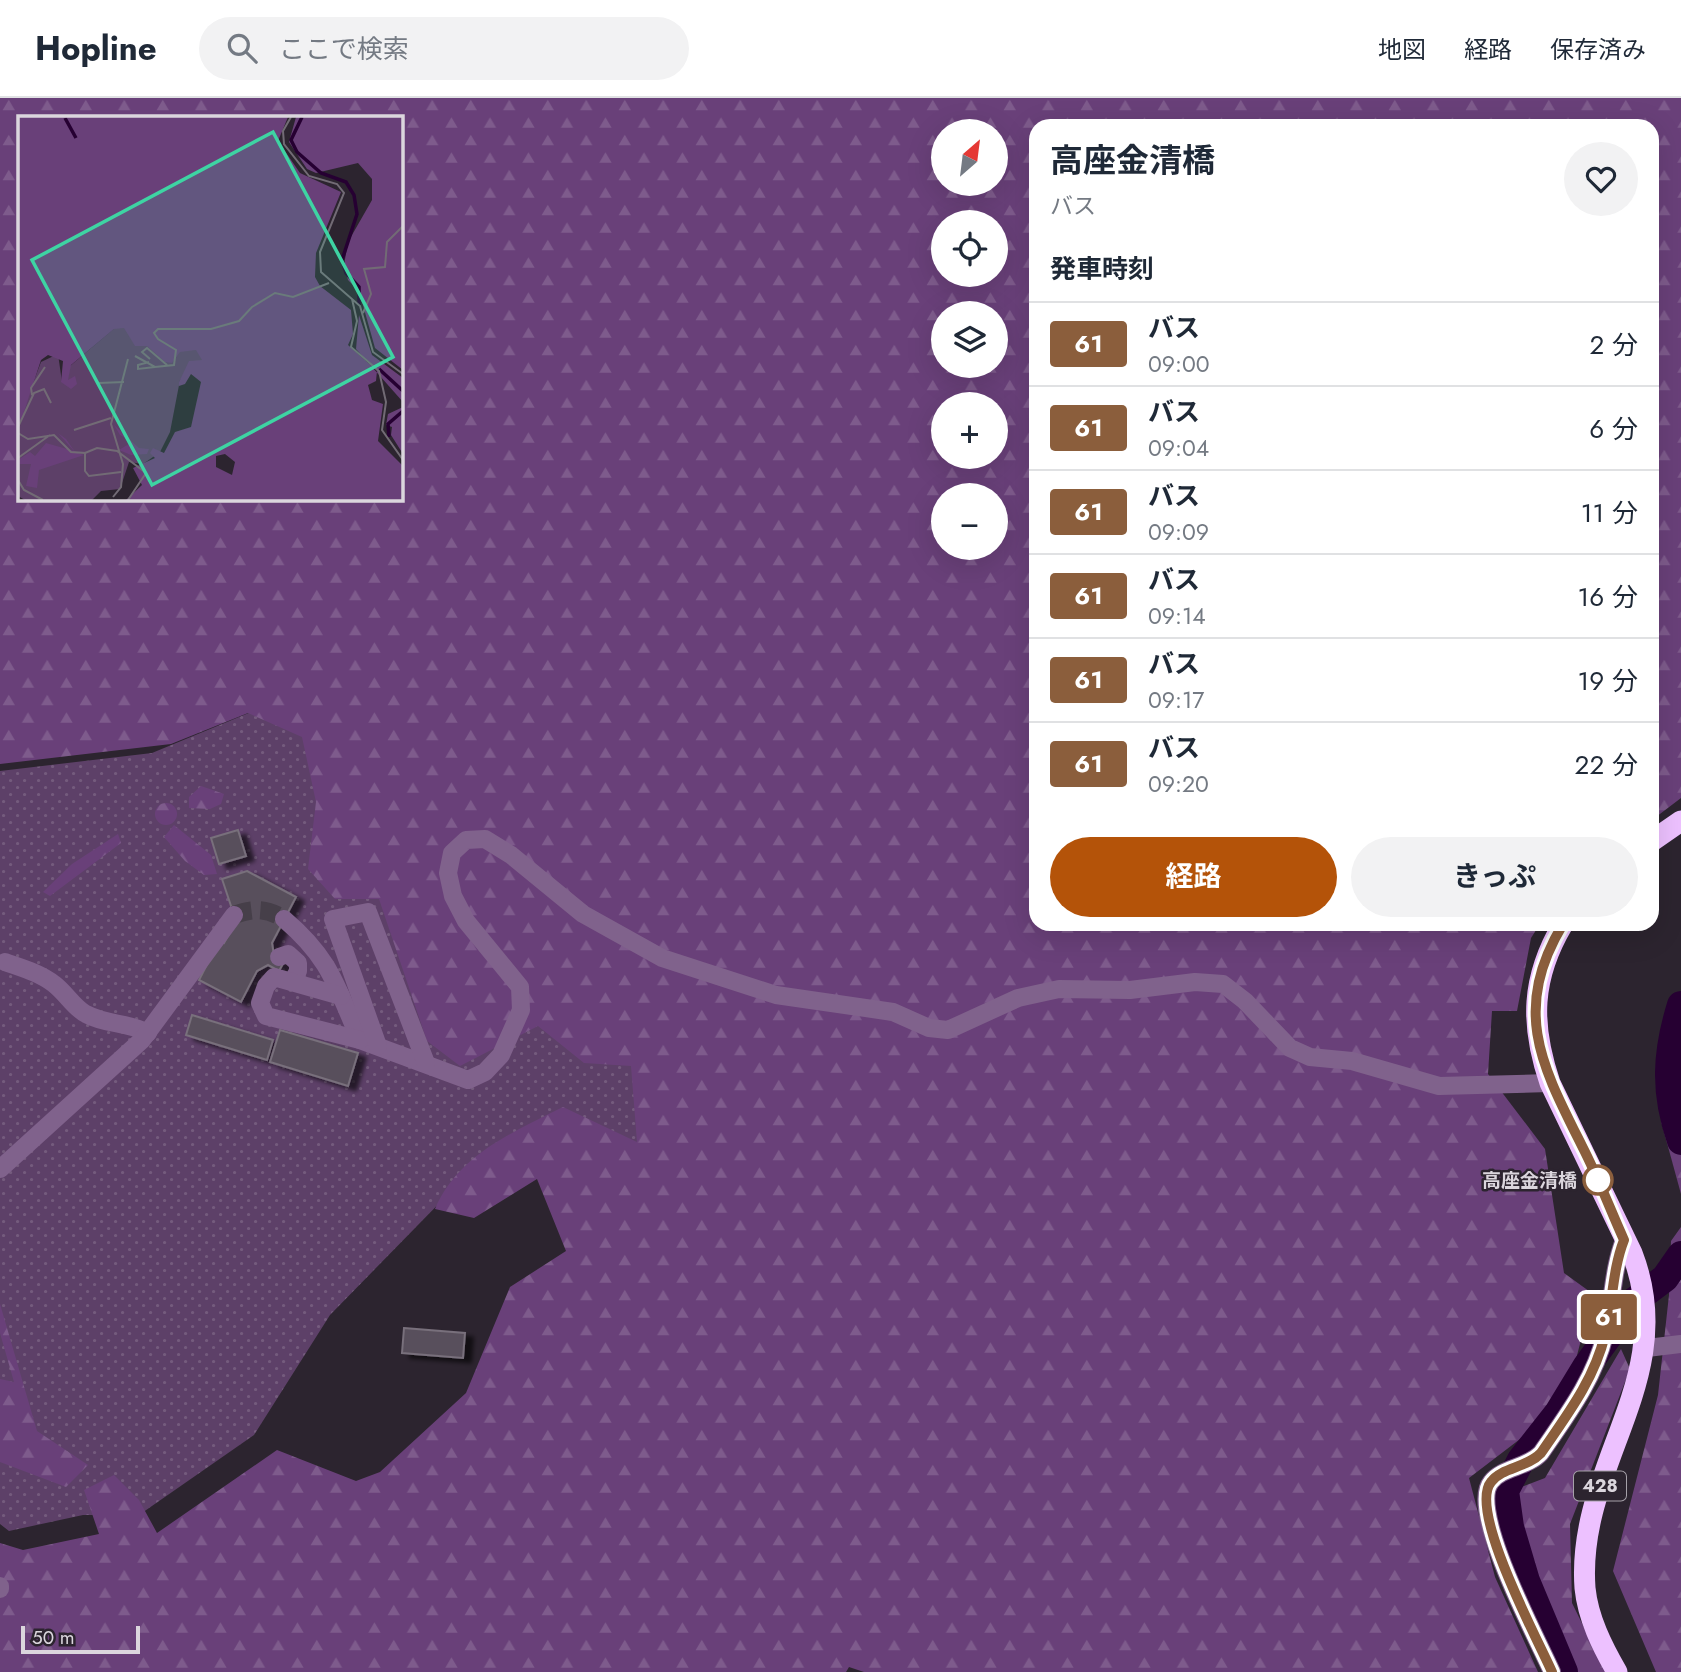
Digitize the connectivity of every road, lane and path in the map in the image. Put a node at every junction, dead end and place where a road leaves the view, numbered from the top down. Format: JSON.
{"nodes":[{"id":1,"x":1681,"y":821,"type":"edge"},
{"id":2,"x":1659,"y":836,"type":"edge"},
{"id":3,"x":234,"y":915,"type":"dead end"},
{"id":4,"x":284,"y":919,"type":"tunnel mouth"},
{"id":5,"x":1560,"y":931,"type":"edge"},
{"id":6,"x":5,"y":962,"type":"dead end"},
{"id":7,"x":275,"y":967,"type":"junction"},
{"id":8,"x":292,"y":982,"type":"junction"},
{"id":9,"x":341,"y":996,"type":"junction"},
{"id":10,"x":148,"y":1033,"type":"junction"},
{"id":11,"x":360,"y":1040,"type":"junction"},
{"id":12,"x":378,"y":1046,"type":"junction"},
{"id":13,"x":426,"y":1063,"type":"junction"},
{"id":14,"x":1550,"y":1083,"type":"junction"},
{"id":15,"x":0,"y":1169,"type":"edge"},
{"id":16,"x":1628,"y":1246,"type":"junction"},
{"id":17,"x":1681,"y":1344,"type":"edge"},
{"id":18,"x":1647,"y":1348,"type":"junction"},
{"id":19,"x":1552,"y":1672,"type":"edge"},
{"id":20,"x":1617,"y":1672,"type":"edge"}],
"edges":[{"from":1,"to":2,"type":"highway"},
{"from":3,"to":10,"type":"street"},
{"from":4,"to":9,"type":"street"},
{"from":5,"to":14,"type":"highway","number":"428"},
{"from":6,"to":10,"type":"street"},
{"from":7,"to":8,"type":"street"},
{"from":7,"to":8,"type":"street"},
{"from":7,"to":11,"type":"street"},
{"from":8,"to":9,"type":"street"},
{"from":9,"to":11,"type":"street"},
{"from":10,"to":15,"type":"street"},
{"from":11,"to":12,"type":"street"},
{"from":12,"to":13,"type":"street"},
{"from":12,"to":13,"type":"street"},
{"from":13,"to":14,"type":"street"},
{"from":14,"to":16,"type":"highway","number":"428"},
{"from":16,"to":18,"type":"highway","number":"428"},
{"from":16,"to":19,"type":"street"},
{"from":17,"to":18,"type":"street"},
{"from":18,"to":20,"type":"highway","number":"428"}]}
